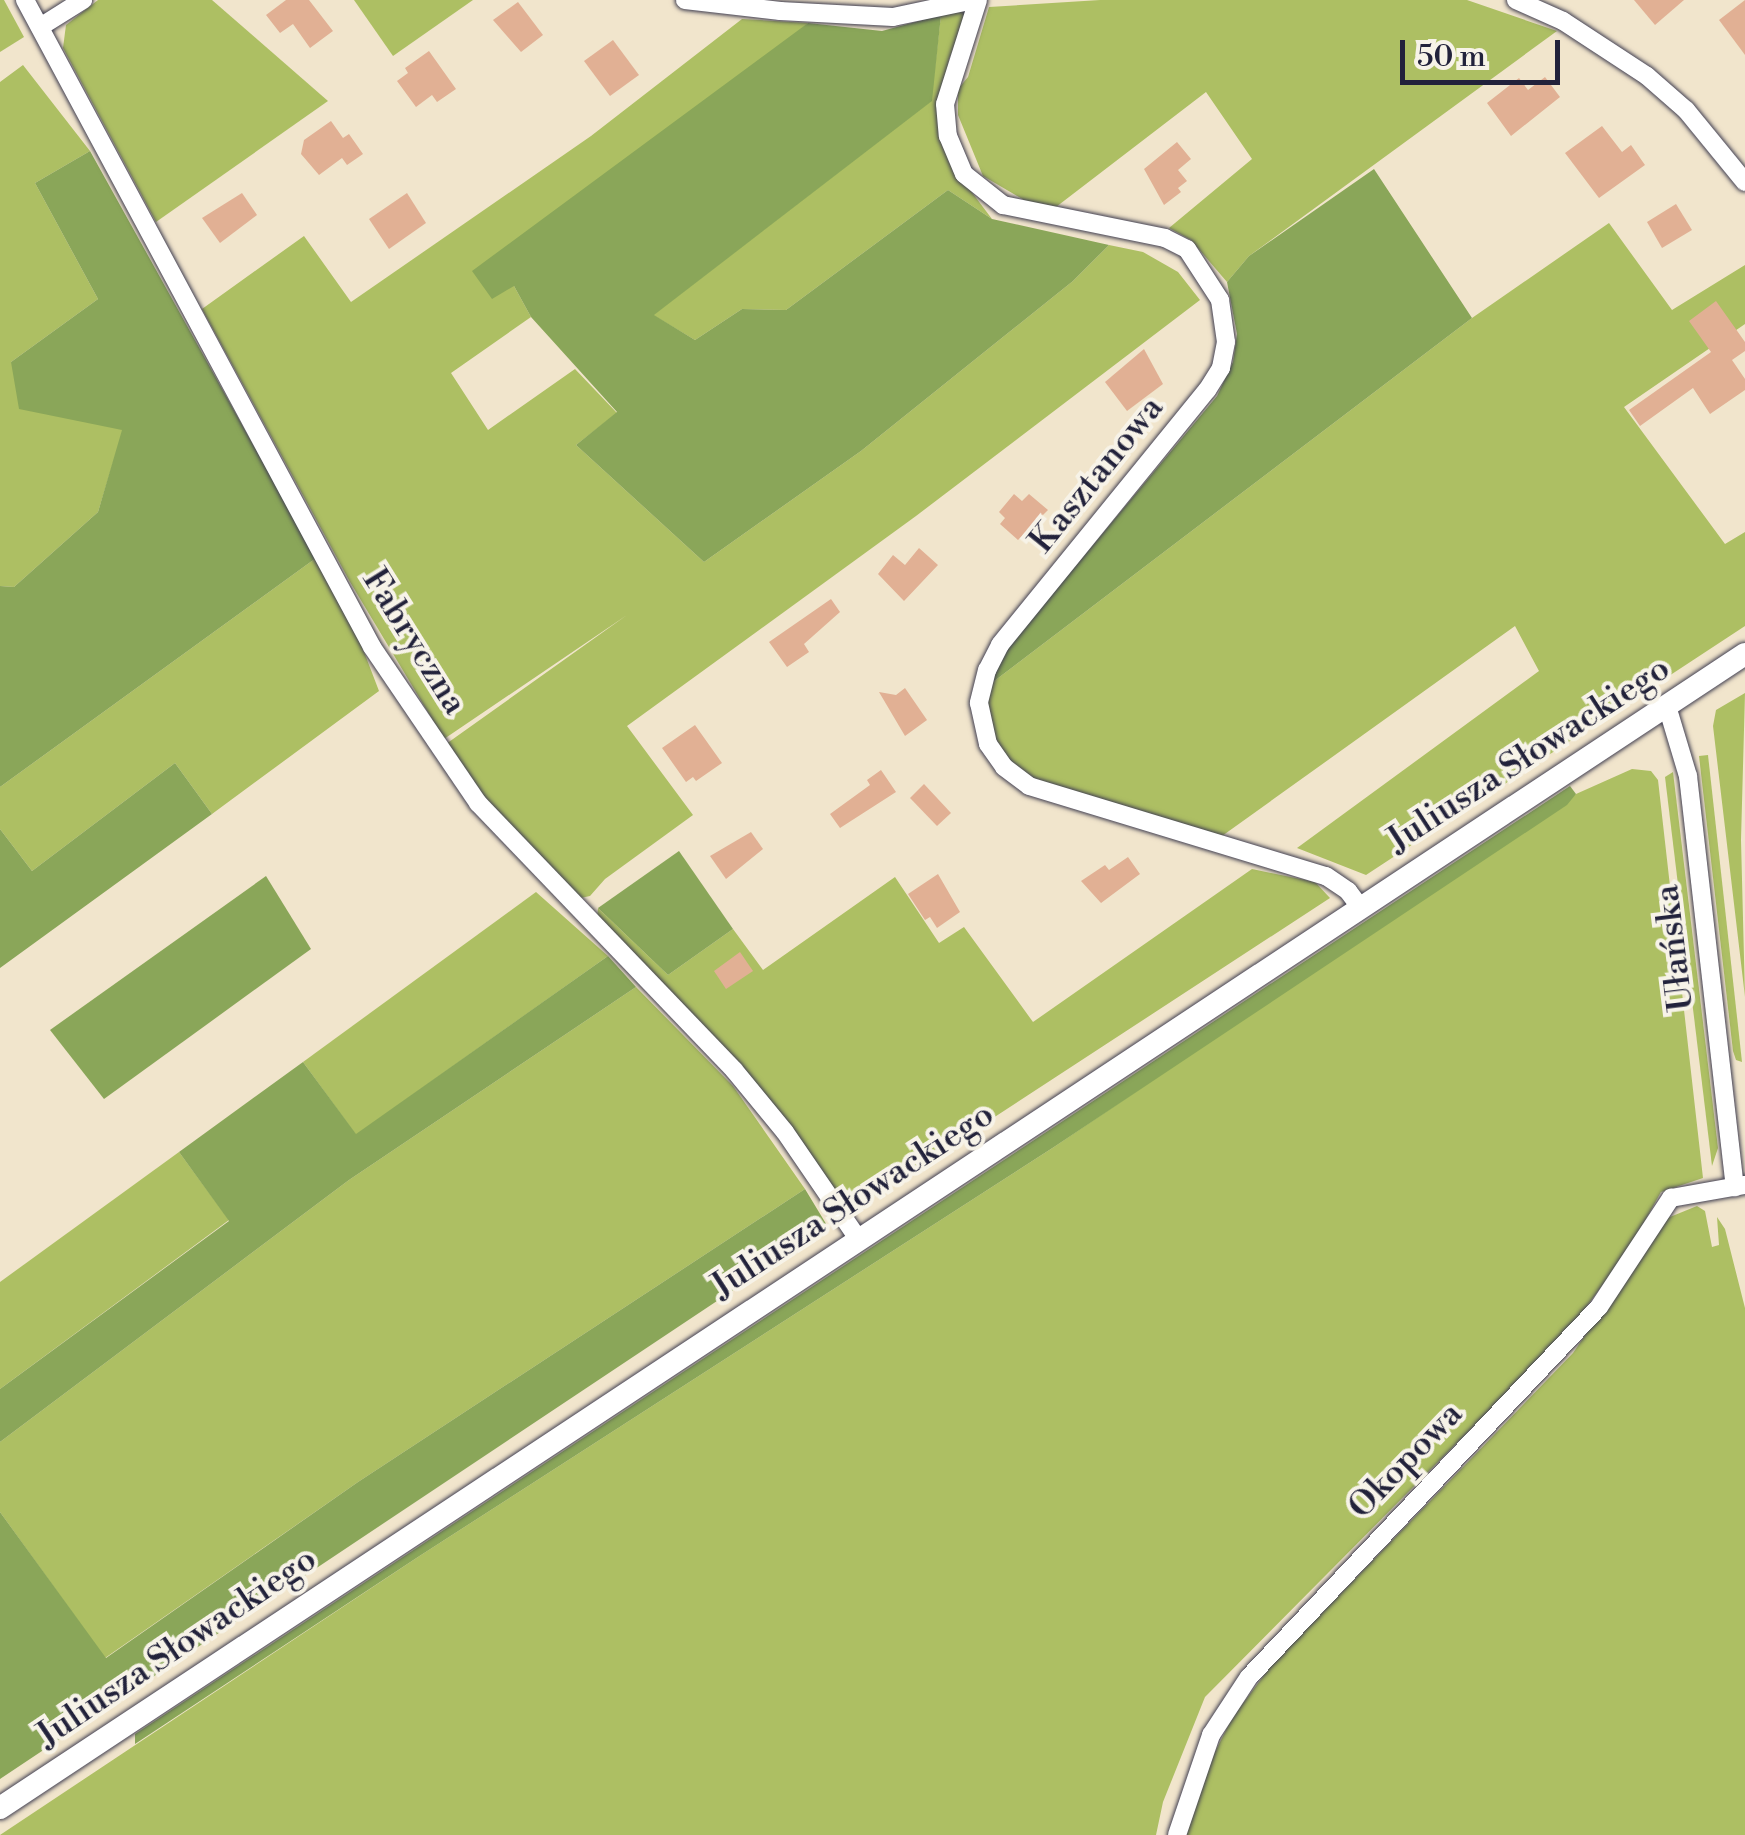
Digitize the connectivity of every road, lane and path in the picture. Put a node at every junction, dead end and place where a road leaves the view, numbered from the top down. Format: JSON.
{"nodes":[{"id":1,"x":25,"y":0,"type":"edge"},
{"id":2,"x":83,"y":0,"type":"edge"},
{"id":3,"x":685,"y":0,"type":"edge"},
{"id":4,"x":976,"y":0,"type":"edge"},
{"id":5,"x":1516,"y":0,"type":"edge"},
{"id":6,"x":40,"y":27,"type":"junction"},
{"id":7,"x":1745,"y":182,"type":"edge"},
{"id":8,"x":1745,"y":654,"type":"edge"},
{"id":9,"x":1667,"y":706,"type":"junction"},
{"id":10,"x":1361,"y":908,"type":"junction"},
{"id":11,"x":1740,"y":1186,"type":"edge"},
{"id":12,"x":859,"y":1240,"type":"junction"},
{"id":13,"x":0,"y":1808,"type":"edge"},
{"id":14,"x":1177,"y":1835,"type":"edge"}],
"edges":[{"from":1,"to":6,"type":"street","name":"Fabryczna"},
{"from":2,"to":6,"type":"street"},
{"from":3,"to":4,"type":"street"},
{"from":4,"to":10,"type":"street","name":"Kasztanowa"},
{"from":5,"to":7,"type":"street"},
{"from":6,"to":12,"type":"street","name":"Fabryczna"},
{"from":8,"to":9,"type":"street","name":"Juliusza Słowackiego"},
{"from":9,"to":10,"type":"street","name":"Juliusza Słowackiego"},
{"from":9,"to":11,"type":"street","name":"Ułańska"},
{"from":10,"to":12,"type":"street","name":"Juliusza Słowackiego"},
{"from":11,"to":14,"type":"street","name":"Okopowa"},
{"from":12,"to":13,"type":"street","name":"Juliusza Słowackiego"}]}
